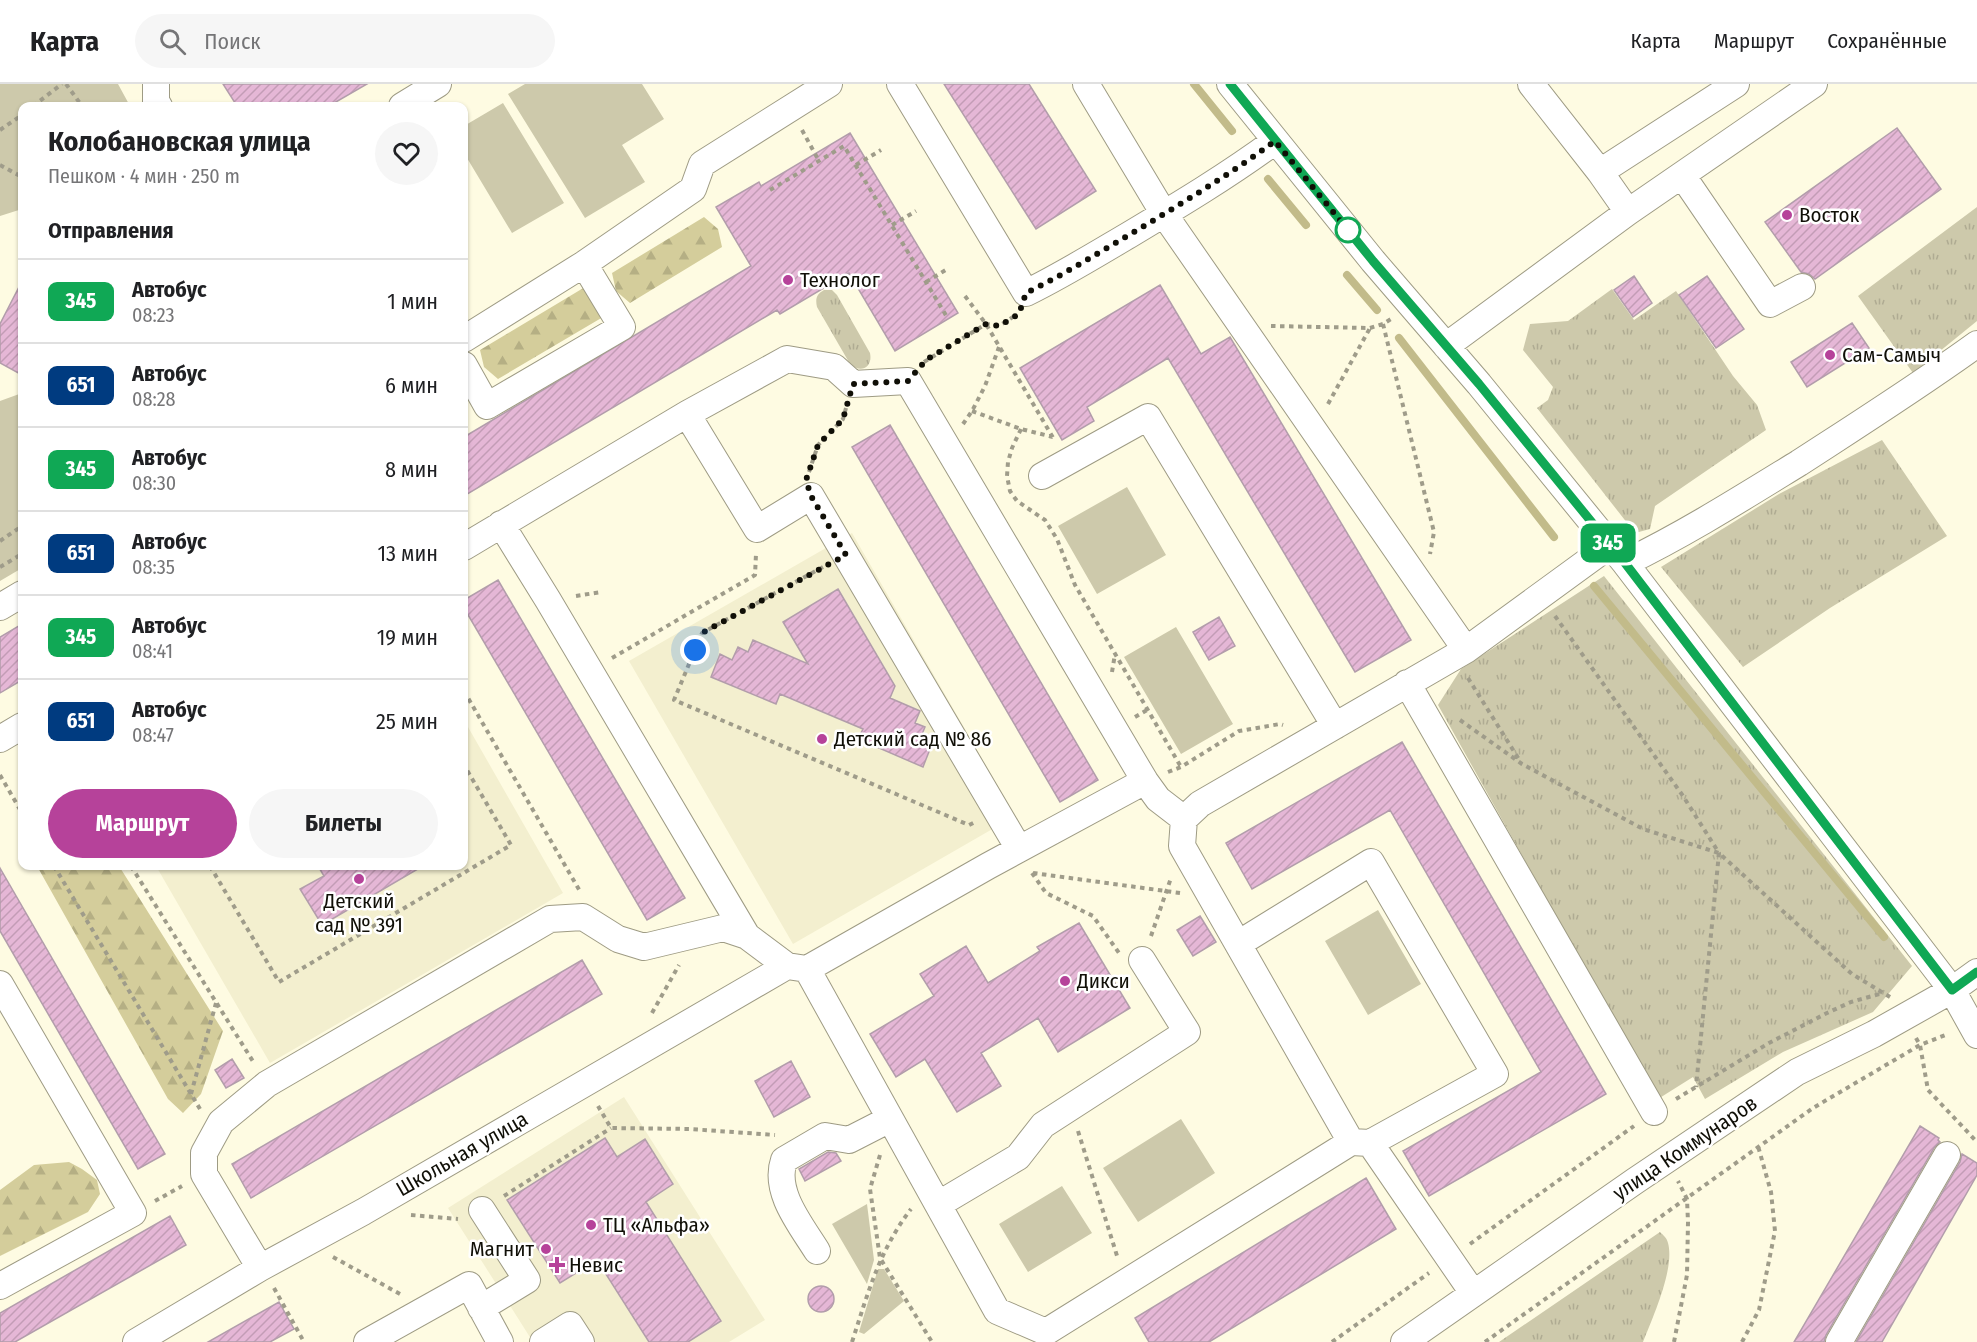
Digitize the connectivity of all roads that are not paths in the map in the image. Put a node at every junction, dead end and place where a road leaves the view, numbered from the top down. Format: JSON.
{"nodes":[{"id":1,"x":156,"y":84,"type":"edge"},
{"id":2,"x":438,"y":84,"type":"edge"},
{"id":3,"x":829,"y":84,"type":"edge"},
{"id":4,"x":900,"y":84,"type":"edge"},
{"id":5,"x":1086,"y":84,"type":"edge"},
{"id":6,"x":1230,"y":84,"type":"edge"},
{"id":7,"x":1531,"y":84,"type":"edge"},
{"id":8,"x":1736,"y":84,"type":"edge"},
{"id":9,"x":1815,"y":84,"type":"edge"},
{"id":10,"x":156,"y":102,"type":"edge"},
{"id":11,"x":409,"y":102,"type":"edge"},
{"id":12,"x":1275,"y":141,"type":"junction"},
{"id":13,"x":1600,"y":172,"type":"junction"},
{"id":14,"x":1682,"y":175,"type":"junction"},
{"id":15,"x":1628,"y":212,"type":"junction"},
{"id":16,"x":1164,"y":214,"type":"junction"},
{"id":17,"x":584,"y":264,"type":"junction"},
{"id":18,"x":1802,"y":286,"type":"dead end"},
{"id":19,"x":468,"y":336,"type":"edge"},
{"id":20,"x":1977,"y":344,"type":"edge"},
{"id":21,"x":1446,"y":346,"type":"junction"},
{"id":22,"x":468,"y":372,"type":"edge"},
{"id":23,"x":687,"y":414,"type":"junction"},
{"id":24,"x":1042,"y":476,"type":"dead end"},
{"id":25,"x":501,"y":524,"type":"junction"},
{"id":26,"x":468,"y":545,"type":"edge"},
{"id":27,"x":1618,"y":554,"type":"junction"},
{"id":28,"x":18,"y":596,"type":"edge"},
{"id":29,"x":0,"y":607,"type":"edge"},
{"id":30,"x":1466,"y":650,"type":"junction"},
{"id":31,"x":1407,"y":683,"type":"junction"},
{"id":32,"x":18,"y":728,"type":"edge"},
{"id":33,"x":1324,"y":732,"type":"junction"},
{"id":34,"x":0,"y":739,"type":"edge"},
{"id":35,"x":1145,"y":781,"type":"junction"},
{"id":36,"x":1184,"y":819,"type":"junction"},
{"id":37,"x":1019,"y":849,"type":"junction"},
{"id":38,"x":747,"y":936,"type":"junction"},
{"id":39,"x":1238,"y":944,"type":"junction"},
{"id":40,"x":1143,"y":960,"type":"road end"},
{"id":41,"x":797,"y":968,"type":"junction"},
{"id":42,"x":1977,"y":972,"type":"edge"},
{"id":43,"x":0,"y":984,"type":"edge"},
{"id":44,"x":1952,"y":990,"type":"junction"},
{"id":45,"x":1974,"y":1030,"type":"edge"},
{"id":46,"x":1654,"y":1112,"type":"road end"},
{"id":47,"x":890,"y":1119,"type":"junction"},
{"id":48,"x":1361,"y":1143,"type":"junction"},
{"id":49,"x":1947,"y":1155,"type":"dead end"},
{"id":50,"x":935,"y":1197,"type":"junction"},
{"id":51,"x":482,"y":1210,"type":"road end"},
{"id":52,"x":817,"y":1251,"type":"dead end"},
{"id":53,"x":260,"y":1268,"type":"junction"},
{"id":54,"x":0,"y":1286,"type":"edge"},
{"id":55,"x":1473,"y":1293,"type":"junction"},
{"id":56,"x":481,"y":1308,"type":"junction"},
{"id":57,"x":1044,"y":1337,"type":"edge"},
{"id":58,"x":136,"y":1342,"type":"edge"},
{"id":59,"x":367,"y":1342,"type":"edge"},
{"id":60,"x":500,"y":1342,"type":"edge"},
{"id":61,"x":543,"y":1342,"type":"edge"},
{"id":62,"x":581,"y":1342,"type":"edge"},
{"id":63,"x":1404,"y":1342,"type":"edge"},
{"id":64,"x":1839,"y":1342,"type":"edge"}],
"edges":[{"from":1,"to":10,"type":"street"},
{"from":2,"to":11,"type":"street"},
{"from":3,"to":17,"type":"street"},
{"from":4,"to":16,"type":"street"},
{"from":5,"to":16,"type":"street"},
{"from":6,"to":12,"type":"street"},
{"from":7,"to":13,"type":"street"},
{"from":8,"to":13,"type":"street"},
{"from":9,"to":14,"type":"street"},
{"from":12,"to":16,"type":"street"},
{"from":12,"to":21,"type":"street"},
{"from":13,"to":15,"type":"street"},
{"from":14,"to":15,"type":"street"},
{"from":14,"to":18,"type":"street"},
{"from":15,"to":21,"type":"street"},
{"from":16,"to":30,"type":"street"},
{"from":17,"to":19,"type":"street"},
{"from":17,"to":22,"type":"street"},
{"from":20,"to":27,"type":"street"},
{"from":21,"to":27,"type":"street"},
{"from":23,"to":25,"type":"street"},
{"from":23,"to":35,"type":"street"},
{"from":23,"to":37,"type":"street"},
{"from":24,"to":33,"type":"street"},
{"from":25,"to":26,"type":"street"},
{"from":25,"to":38,"type":"street"},
{"from":27,"to":30,"type":"street"},
{"from":27,"to":44,"type":"street"},
{"from":28,"to":29,"type":"street"},
{"from":30,"to":31,"type":"street"},
{"from":31,"to":33,"type":"street"},
{"from":31,"to":46,"type":"street"},
{"from":32,"to":34,"type":"street"},
{"from":33,"to":36,"type":"street"},
{"from":35,"to":36,"type":"street"},
{"from":35,"to":37,"type":"street","name":"Школьная улица"},
{"from":36,"to":39,"type":"street"},
{"from":37,"to":41,"type":"street","name":"Школьная улица"},
{"from":38,"to":41,"type":"street"},
{"from":38,"to":53,"type":"street"},
{"from":39,"to":48,"type":"street"},
{"from":39,"to":48,"type":"street"},
{"from":40,"to":50,"type":"street"},
{"from":41,"to":47,"type":"street"},
{"from":41,"to":53,"type":"street","name":"Школьная улица"},
{"from":42,"to":44,"type":"street","name":"улица Коммунаров"},
{"from":43,"to":54,"type":"street"},
{"from":44,"to":45,"type":"street"},
{"from":44,"to":55,"type":"street","name":"улица Коммунаров"},
{"from":47,"to":50,"type":"street"},
{"from":47,"to":52,"type":"street"},
{"from":48,"to":55,"type":"street"},
{"from":48,"to":57,"type":"street"},
{"from":49,"to":64,"type":"street"},
{"from":50,"to":57,"type":"street"},
{"from":51,"to":56,"type":"street"},
{"from":53,"to":58,"type":"street","name":"Школьная улица"},
{"from":55,"to":63,"type":"street","name":"улица Коммунаров"},
{"from":56,"to":59,"type":"street"},
{"from":56,"to":60,"type":"street"},
{"from":61,"to":62,"type":"street"}]}
